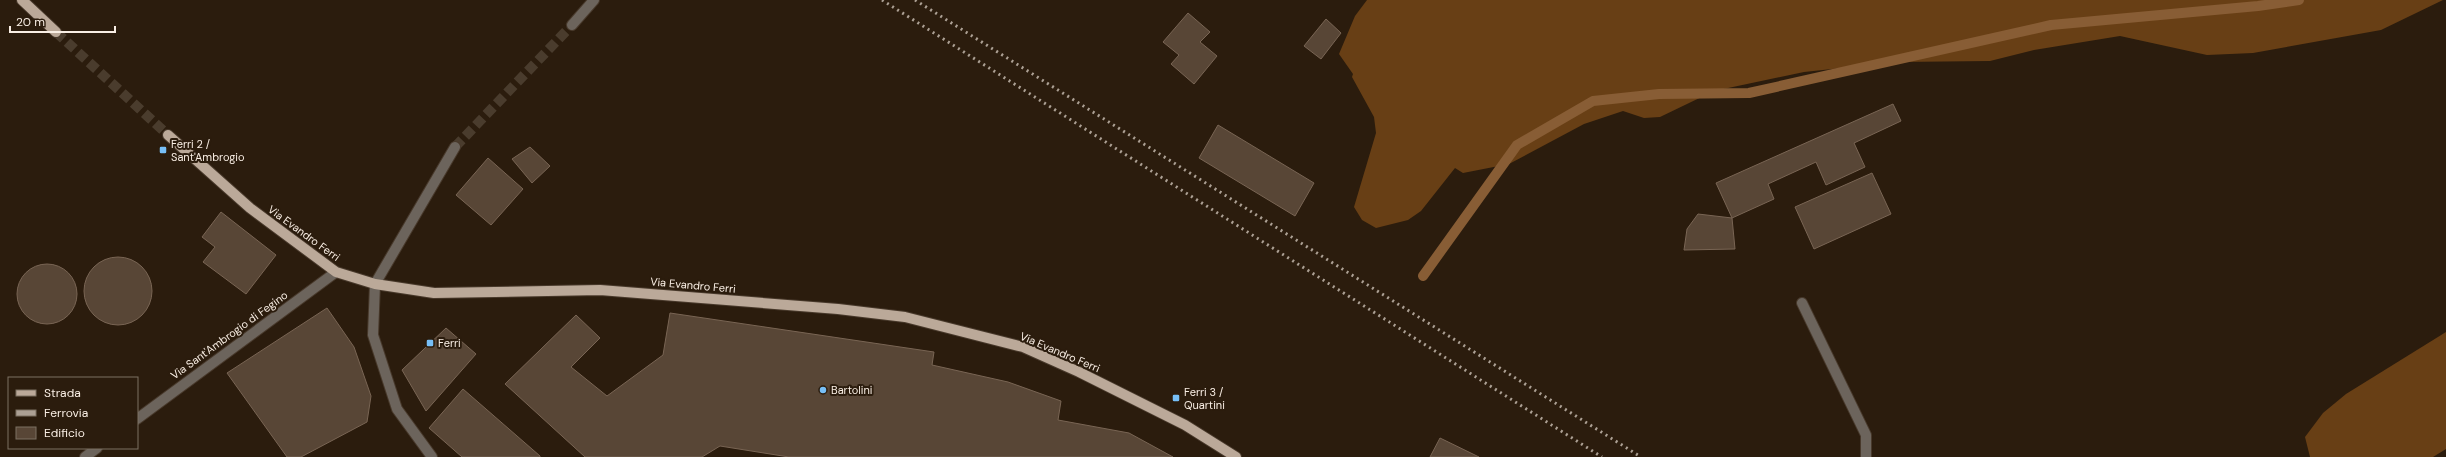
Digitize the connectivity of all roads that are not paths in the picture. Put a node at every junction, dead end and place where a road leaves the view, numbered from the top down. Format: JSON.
{"nodes":[{"id":1,"x":22,"y":0,"type":"edge"},
{"id":2,"x":594,"y":0,"type":"edge"},
{"id":3,"x":572,"y":25,"type":"tunnel mouth"},
{"id":4,"x":56,"y":32,"type":"tunnel mouth"},
{"id":5,"x":168,"y":135,"type":"tunnel mouth"},
{"id":6,"x":455,"y":147,"type":"tunnel mouth"},
{"id":7,"x":336,"y":272,"type":"junction"},
{"id":8,"x":375,"y":284,"type":"junction"},
{"id":9,"x":1802,"y":303,"type":"dead end"},
{"id":10,"x":138,"y":418,"type":"edge"},
{"id":11,"x":96,"y":449,"type":"edge"},
{"id":12,"x":86,"y":457,"type":"edge"},
{"id":13,"x":432,"y":457,"type":"edge"},
{"id":14,"x":1236,"y":457,"type":"edge"},
{"id":15,"x":1866,"y":457,"type":"edge"}],
"edges":[{"from":1,"to":4,"type":"main road"},
{"from":2,"to":3,"type":"street"},
{"from":5,"to":7,"type":"main road","name":"Via Evandro Ferri"},
{"from":6,"to":8,"type":"street"},
{"from":7,"to":8,"type":"main road","name":"Via Evandro Ferri"},
{"from":7,"to":10,"type":"street","name":"Via Sant'Ambrogio di Fegino"},
{"from":8,"to":13,"type":"street"},
{"from":8,"to":14,"type":"main road","name":"Via Evandro Ferri"},
{"from":9,"to":15,"type":"street"},
{"from":11,"to":12,"type":"street"}]}
